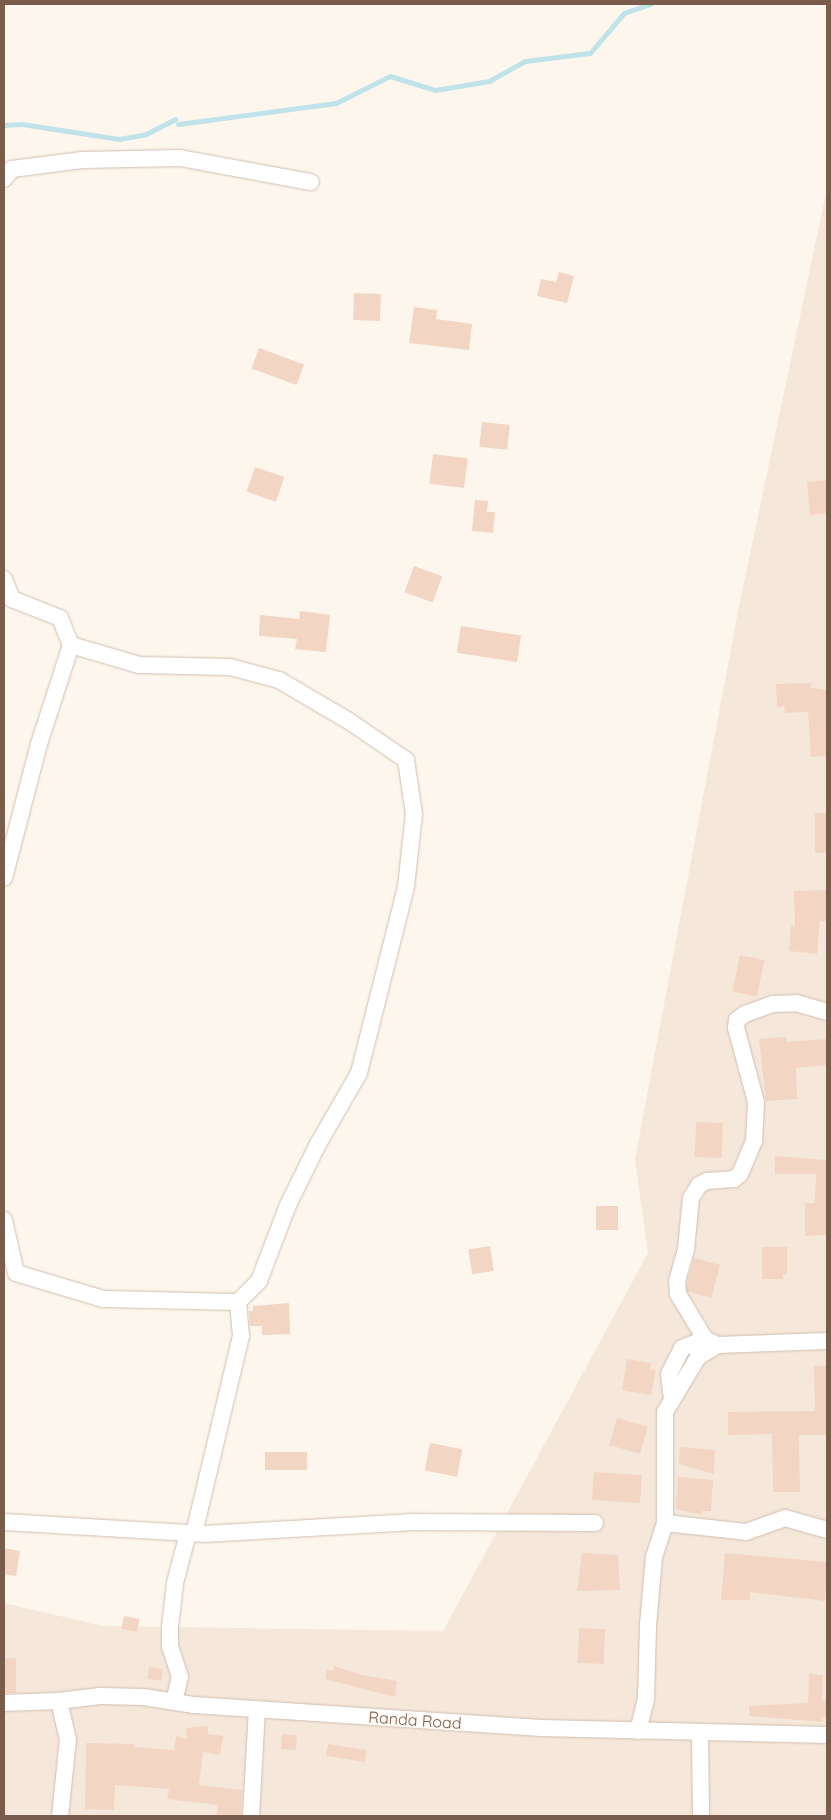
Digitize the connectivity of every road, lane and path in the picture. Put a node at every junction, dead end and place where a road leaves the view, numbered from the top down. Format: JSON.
{"nodes":[{"id":1,"x":4,"y":179,"type":"edge"},
{"id":2,"x":311,"y":182,"type":"dead end"},
{"id":3,"x":4,"y":579,"type":"edge"},
{"id":4,"x":71,"y":645,"type":"junction"},
{"id":5,"x":4,"y":878,"type":"edge"},
{"id":6,"x":827,"y":1012,"type":"edge"},
{"id":7,"x":4,"y":1220,"type":"edge"},
{"id":8,"x":238,"y":1302,"type":"junction"},
{"id":9,"x":827,"y":1341,"type":"edge"},
{"id":10,"x":711,"y":1342,"type":"junction"},
{"id":11,"x":4,"y":1522,"type":"edge"},
{"id":12,"x":595,"y":1523,"type":"dead end"},
{"id":13,"x":665,"y":1523,"type":"junction"},
{"id":14,"x":827,"y":1530,"type":"edge"},
{"id":15,"x":191,"y":1533,"type":"junction"},
{"id":16,"x":59,"y":1701,"type":"junction"},
{"id":17,"x":174,"y":1702,"type":"junction"},
{"id":18,"x":4,"y":1703,"type":"edge"},
{"id":19,"x":257,"y":1708,"type":"junction"},
{"id":20,"x":638,"y":1731,"type":"junction"},
{"id":21,"x":700,"y":1733,"type":"junction"},
{"id":22,"x":827,"y":1735,"type":"edge"},
{"id":23,"x":60,"y":1816,"type":"edge"},
{"id":24,"x":251,"y":1816,"type":"edge"},
{"id":25,"x":701,"y":1816,"type":"edge"}],
"edges":[{"from":1,"to":2,"type":"street"},
{"from":3,"to":4,"type":"street"},
{"from":4,"to":5,"type":"street"},
{"from":4,"to":8,"type":"street"},
{"from":6,"to":10,"type":"street"},
{"from":7,"to":8,"type":"street"},
{"from":8,"to":15,"type":"street"},
{"from":9,"to":10,"type":"street"},
{"from":10,"to":13,"type":"street"},
{"from":11,"to":15,"type":"street"},
{"from":12,"to":15,"type":"street"},
{"from":13,"to":14,"type":"street"},
{"from":13,"to":20,"type":"street"},
{"from":15,"to":17,"type":"street"},
{"from":16,"to":17,"type":"street","name":"Randa Road"},
{"from":16,"to":18,"type":"street","name":"Randa Road"},
{"from":16,"to":23,"type":"street"},
{"from":17,"to":19,"type":"street","name":"Randa Road"},
{"from":19,"to":20,"type":"street","name":"Randa Road"},
{"from":19,"to":24,"type":"street"},
{"from":20,"to":21,"type":"street","name":"Randa Road"},
{"from":21,"to":22,"type":"street","name":"Randa Road"},
{"from":21,"to":25,"type":"street"}]}
